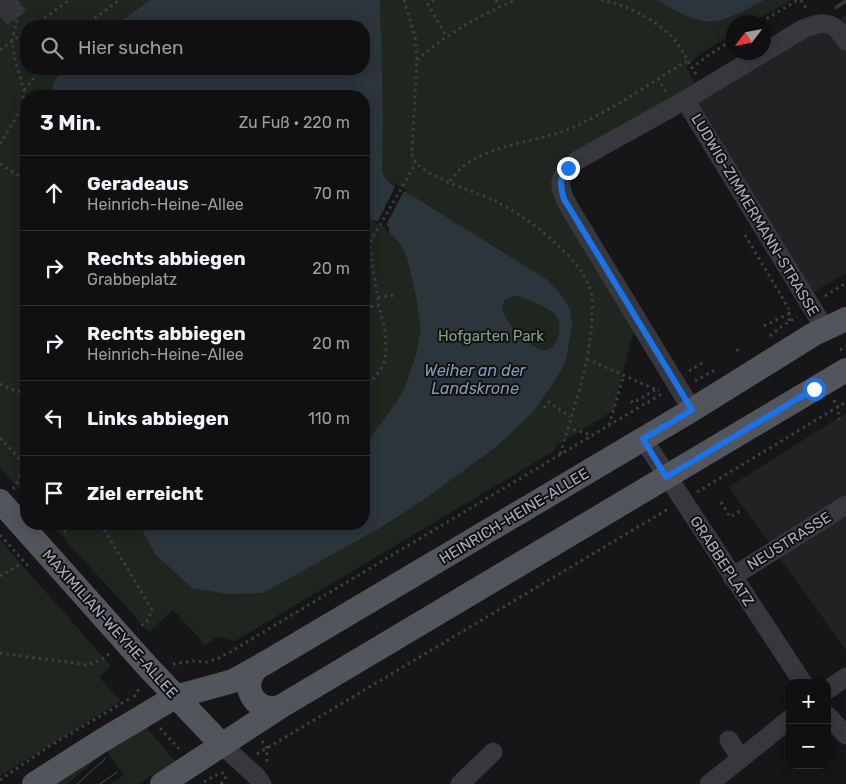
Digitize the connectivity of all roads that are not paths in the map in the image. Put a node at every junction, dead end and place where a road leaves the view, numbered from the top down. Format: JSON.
{"nodes":[{"id":1,"x":844,"y":37,"type":"edge"},
{"id":2,"x":685,"y":100,"type":"junction"},
{"id":3,"x":836,"y":324,"type":"edge"},
{"id":4,"x":846,"y":370,"type":"edge"},
{"id":5,"x":692,"y":410,"type":"junction"},
{"id":6,"x":643,"y":439,"type":"junction"},
{"id":7,"x":666,"y":477,"type":"junction"},
{"id":8,"x":1,"y":502,"type":"edge"},
{"id":9,"x":846,"y":505,"type":"edge"},
{"id":10,"x":20,"y":526,"type":"edge"},
{"id":11,"x":23,"y":530,"type":"edge"},
{"id":12,"x":732,"y":577,"type":"junction"},
{"id":13,"x":257,"y":668,"type":"junction"},
{"id":14,"x":846,"y":677,"type":"edge"},
{"id":15,"x":800,"y":679,"type":"edge"},
{"id":16,"x":831,"y":687,"type":"edge"},
{"id":17,"x":175,"y":697,"type":"junction"},
{"id":18,"x":280,"y":707,"type":"junction"},
{"id":19,"x":831,"y":719,"type":"edge"},
{"id":20,"x":786,"y":722,"type":"edge"},
{"id":21,"x":846,"y":735,"type":"edge"},
{"id":22,"x":729,"y":740,"type":"dead end"},
{"id":23,"x":222,"y":745,"type":"junction"},
{"id":24,"x":493,"y":752,"type":"dead end"},
{"id":25,"x":741,"y":759,"type":"junction"},
{"id":26,"x":34,"y":784,"type":"edge"},
{"id":27,"x":162,"y":784,"type":"edge"},
{"id":28,"x":262,"y":784,"type":"edge"},
{"id":29,"x":460,"y":784,"type":"edge"},
{"id":30,"x":709,"y":784,"type":"edge"}],
"edges":[{"from":1,"to":2,"type":"street"},
{"from":2,"to":3,"type":"street","name":"LUDWIG-ZIMMERMANN-STRASSE"},
{"from":2,"to":5,"type":"street"},
{"from":3,"to":5,"type":"main road","name":"HEINRICH-HEINE-ALLEE"},
{"from":4,"to":7,"type":"main road"},
{"from":5,"to":6,"type":"main road","name":"HEINRICH-HEINE-ALLEE"},
{"from":6,"to":7,"type":"street","name":"GRABBEPLATZ"},
{"from":6,"to":13,"type":"main road","name":"HEINRICH-HEINE-ALLEE"},
{"from":7,"to":12,"type":"street","name":"GRABBEPLATZ"},
{"from":7,"to":18,"type":"main road"},
{"from":8,"to":10,"type":"main road","name":"MAXIMILIAN-WEYHE-ALLEE"},
{"from":9,"to":12,"type":"street","name":"NEUSTRASSE"},
{"from":11,"to":17,"type":"main road","name":"MAXIMILIAN-WEYHE-ALLEE"},
{"from":12,"to":15,"type":"street","name":"GRABBEPLATZ"},
{"from":13,"to":17,"type":"main road","name":"HEINRICH-HEINE-ALLEE"},
{"from":13,"to":18,"type":"main road"},
{"from":14,"to":16,"type":"street"},
{"from":17,"to":23,"type":"main road","name":"MAXIMILIAN-WEYHE-ALLEE"},
{"from":17,"to":26,"type":"main road","name":"HEINRICH-HEINE-ALLEE"},
{"from":18,"to":23,"type":"main road"},
{"from":19,"to":21,"type":"street"},
{"from":20,"to":25,"type":"street"},
{"from":22,"to":25,"type":"street"},
{"from":23,"to":27,"type":"main road"},
{"from":23,"to":28,"type":"street"},
{"from":24,"to":29,"type":"street"},
{"from":25,"to":30,"type":"street"}]}
